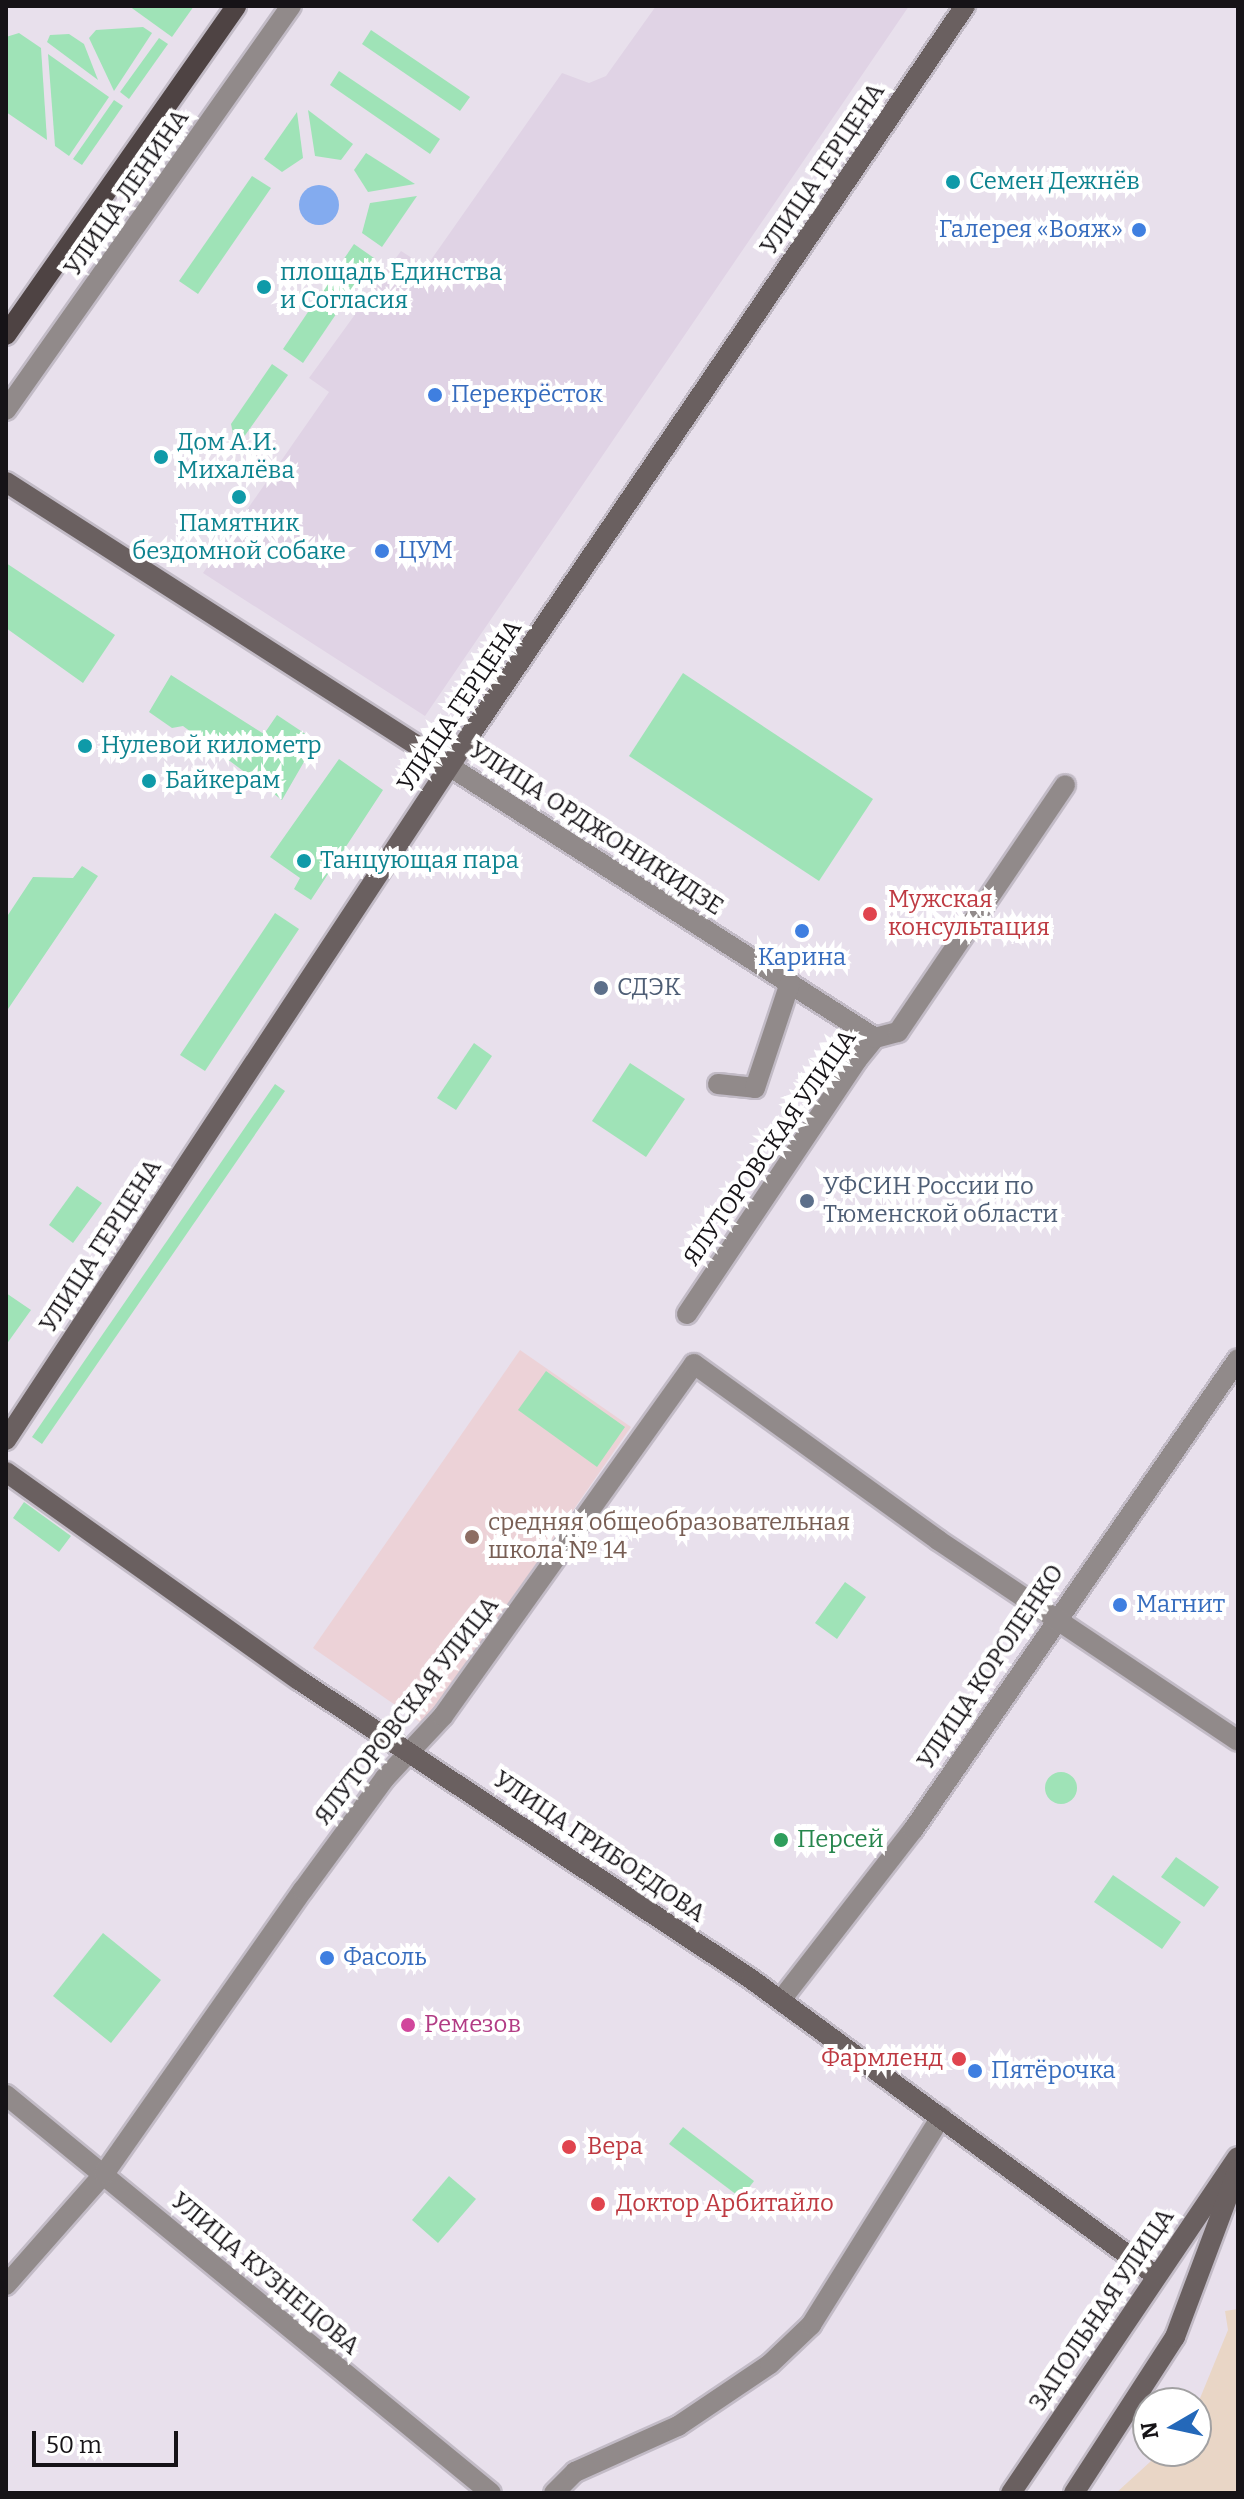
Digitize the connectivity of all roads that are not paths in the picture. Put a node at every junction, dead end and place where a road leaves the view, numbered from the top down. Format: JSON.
{"nodes":[{"id":1,"x":236,"y":6,"type":"edge"},
{"id":2,"x":291,"y":6,"type":"edge"},
{"id":3,"x":965,"y":6,"type":"edge"},
{"id":4,"x":6,"y":335,"type":"edge"},
{"id":5,"x":6,"y":410,"type":"edge"},
{"id":6,"x":6,"y":482,"type":"edge"},
{"id":7,"x":449,"y":766,"type":"junction"},
{"id":8,"x":1065,"y":785,"type":"dead end"},
{"id":9,"x":790,"y":983,"type":"junction"},
{"id":10,"x":875,"y":1038,"type":"junction"},
{"id":11,"x":718,"y":1084,"type":"dead end"},
{"id":12,"x":687,"y":1314,"type":"dead end"},
{"id":13,"x":1238,"y":1359,"type":"edge"},
{"id":14,"x":6,"y":1440,"type":"edge"},
{"id":15,"x":6,"y":1472,"type":"edge"},
{"id":16,"x":1057,"y":1615,"type":"junction"},
{"id":17,"x":1238,"y":1741,"type":"edge"},
{"id":18,"x":408,"y":1752,"type":"junction"},
{"id":19,"x":781,"y":2000,"type":"junction"},
{"id":20,"x":6,"y":2095,"type":"edge"},
{"id":21,"x":941,"y":2117,"type":"junction"},
{"id":22,"x":1238,"y":2157,"type":"edge"},
{"id":23,"x":1238,"y":2169,"type":"edge"},
{"id":24,"x":104,"y":2174,"type":"junction"},
{"id":25,"x":1155,"y":2275,"type":"junction"},
{"id":26,"x":6,"y":2285,"type":"edge"},
{"id":27,"x":1078,"y":2485,"type":"edge"},
{"id":28,"x":491,"y":2493,"type":"edge"},
{"id":29,"x":554,"y":2493,"type":"edge"},
{"id":30,"x":1011,"y":2493,"type":"edge"}],
"edges":[{"from":1,"to":4,"type":"main road","name":"УЛИЦА ЛЕНИНА"},
{"from":2,"to":5,"type":"street","name":"УЛИЦА ЛЕНИНА"},
{"from":3,"to":7,"type":"street","name":"УЛИЦА ГЕРЦЕНА"},
{"from":6,"to":7,"type":"street","name":"УЛИЦА ОРДЖОНИКИДЗЕ"},
{"from":7,"to":9,"type":"street","name":"УЛИЦА ОРДЖОНИКИДЗЕ"},
{"from":7,"to":14,"type":"street","name":"УЛИЦА ГЕРЦЕНА"},
{"from":8,"to":10,"type":"street","name":"ЯЛУТОРОВСКАЯ УЛИЦА"},
{"from":9,"to":10,"type":"street","name":"УЛИЦА ОРДЖОНИКИДЗЕ"},
{"from":9,"to":11,"type":"street"},
{"from":10,"to":12,"type":"street","name":"ЯЛУТОРОВСКАЯ УЛИЦА"},
{"from":13,"to":16,"type":"street","name":"УЛИЦА КОРОЛЕНКО"},
{"from":15,"to":18,"type":"street","name":"УЛИЦА ГРИБОЕДОВА"},
{"from":16,"to":17,"type":"street"},
{"from":16,"to":18,"type":"street","name":"ЯЛУТОРОВСКАЯ УЛИЦА"},
{"from":16,"to":19,"type":"street","name":"УЛИЦА КОРОЛЕНКО"},
{"from":18,"to":19,"type":"street","name":"УЛИЦА ГРИБОЕДОВА"},
{"from":18,"to":24,"type":"street","name":"ЯЛУТОРОВСКАЯ УЛИЦА"},
{"from":19,"to":21,"type":"street","name":"УЛИЦА ГРИБОЕДОВА"},
{"from":20,"to":24,"type":"street","name":"УЛИЦА КУЗНЕЦОВА"},
{"from":21,"to":25,"type":"street","name":"УЛИЦА ГРИБОЕДОВА"},
{"from":21,"to":29,"type":"street"},
{"from":22,"to":25,"type":"street","name":"ЗАПОЛЬНАЯ УЛИЦА"},
{"from":23,"to":27,"type":"street"},
{"from":24,"to":26,"type":"street","name":"ЯЛУТОРОВСКАЯ УЛИЦА"},
{"from":24,"to":28,"type":"street","name":"УЛИЦА КУЗНЕЦОВА"},
{"from":25,"to":30,"type":"street","name":"ЗАПОЛЬНАЯ УЛИЦА"}]}
